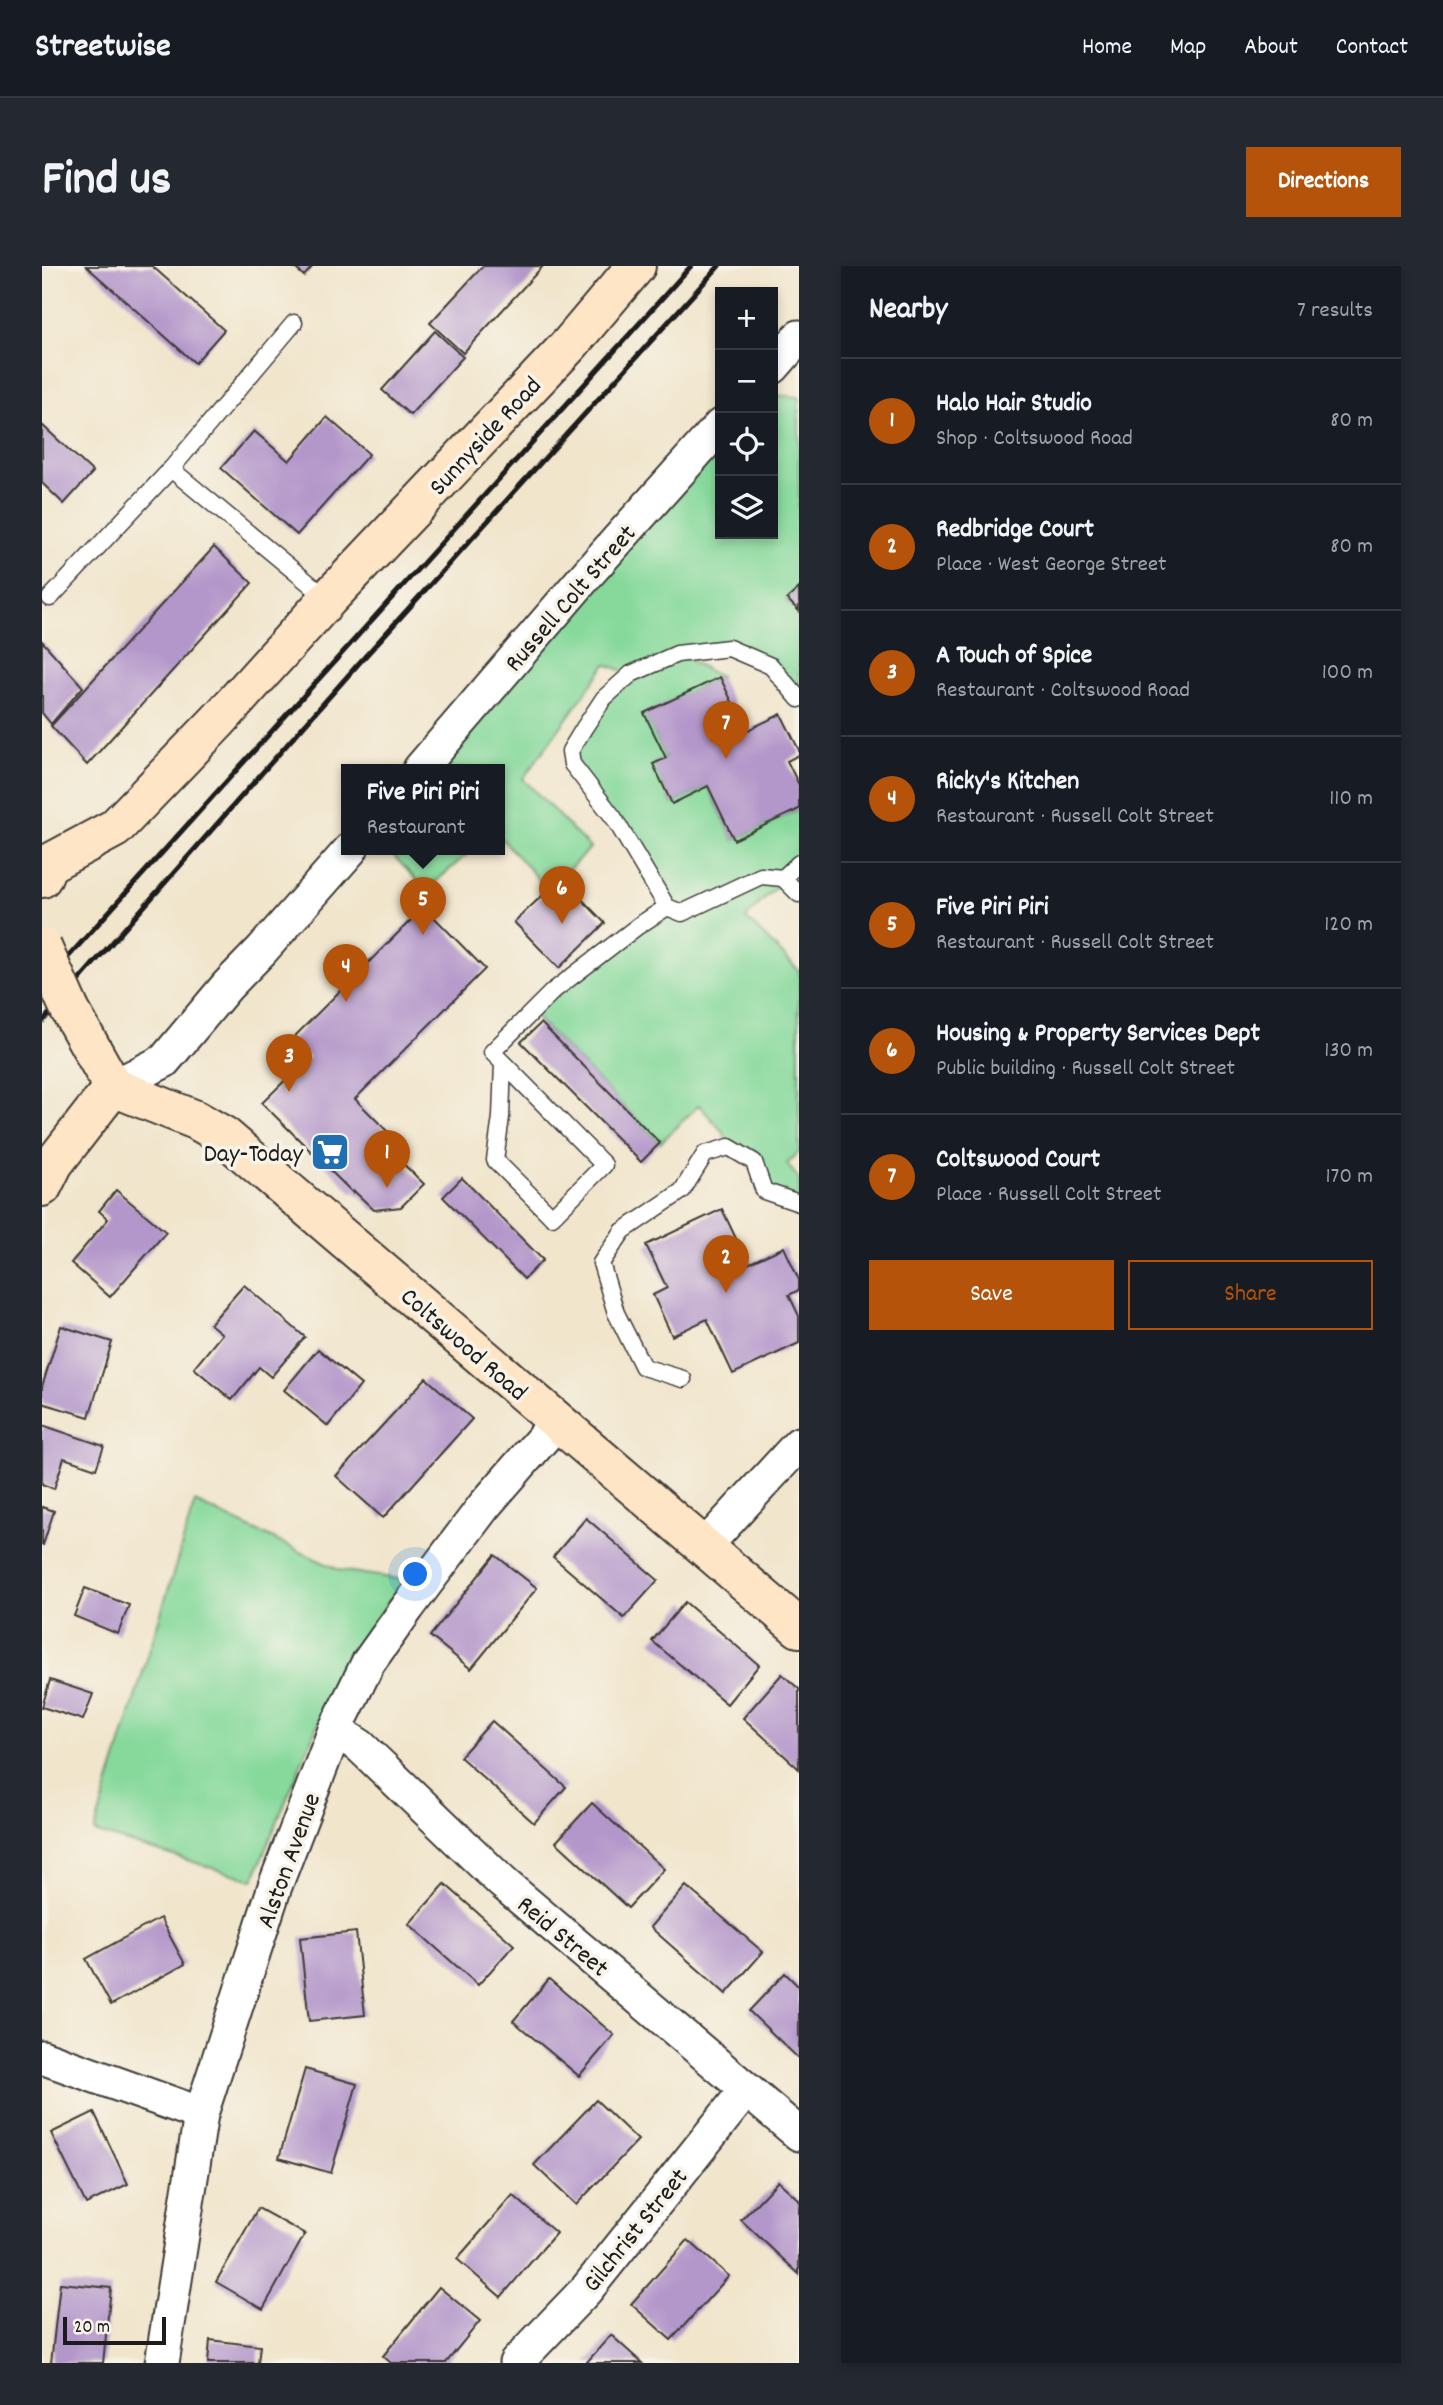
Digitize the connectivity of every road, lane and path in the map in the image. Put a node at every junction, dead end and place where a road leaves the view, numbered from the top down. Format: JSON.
{"nodes":[{"id":1,"x":636,"y":266,"type":"edge"},
{"id":2,"x":294,"y":323,"type":"dead end"},
{"id":3,"x":799,"y":337,"type":"edge"},
{"id":4,"x":778,"y":361,"type":"edge"},
{"id":5,"x":715,"y":432,"type":"edge"},
{"id":6,"x":171,"y":469,"type":"junction"},
{"id":7,"x":50,"y":598,"type":"dead end"},
{"id":8,"x":328,"y":600,"type":"junction"},
{"id":9,"x":799,"y":699,"type":"edge"},
{"id":10,"x":424,"y":764,"type":"edge"},
{"id":11,"x":346,"y":855,"type":"edge"},
{"id":12,"x":44,"y":861,"type":"edge"},
{"id":13,"x":799,"y":863,"type":"edge"},
{"id":14,"x":782,"y":878,"type":"junction"},
{"id":15,"x":799,"y":894,"type":"edge"},
{"id":16,"x":667,"y":907,"type":"junction"},
{"id":17,"x":42,"y":947,"type":"edge"},
{"id":18,"x":503,"y":1063,"type":"junction"},
{"id":19,"x":113,"y":1087,"type":"junction"},
{"id":20,"x":42,"y":1187,"type":"edge"},
{"id":21,"x":799,"y":1203,"type":"edge"},
{"id":22,"x":683,"y":1379,"type":"dead end"},
{"id":23,"x":557,"y":1422,"type":"junction"},
{"id":24,"x":799,"y":1444,"type":"edge"},
{"id":25,"x":703,"y":1548,"type":"junction"},
{"id":26,"x":799,"y":1629,"type":"edge"},
{"id":27,"x":335,"y":1730,"type":"junction"},
{"id":28,"x":42,"y":2057,"type":"edge"},
{"id":29,"x":746,"y":2090,"type":"junction"},
{"id":30,"x":201,"y":2114,"type":"junction"},
{"id":31,"x":799,"y":2134,"type":"edge"},
{"id":32,"x":162,"y":2363,"type":"edge"},
{"id":33,"x":516,"y":2363,"type":"edge"}],
"edges":[{"from":1,"to":8,"type":"main road","name":"Sunnyside Road"},
{"from":2,"to":6,"type":"lane"},
{"from":3,"to":4,"type":"street"},
{"from":5,"to":10,"type":"street","name":"Russell Colt Street"},
{"from":6,"to":7,"type":"lane"},
{"from":6,"to":8,"type":"lane"},
{"from":8,"to":12,"type":"main road","name":"Sunnyside Road"},
{"from":9,"to":16,"type":"lane"},
{"from":11,"to":19,"type":"street"},
{"from":13,"to":14,"type":"lane"},
{"from":14,"to":15,"type":"lane"},
{"from":14,"to":16,"type":"lane"},
{"from":16,"to":18,"type":"lane"},
{"from":17,"to":19,"type":"main road","bridge":true},
{"from":18,"to":18,"type":"lane"},
{"from":19,"to":20,"type":"main road"},
{"from":19,"to":23,"type":"main road","name":"Coltswood Road"},
{"from":21,"to":22,"type":"lane"},
{"from":23,"to":25,"type":"main road","name":"Coltswood Road"},
{"from":23,"to":27,"type":"street","name":"Alston Avenue"},
{"from":24,"to":25,"type":"street"},
{"from":25,"to":26,"type":"main road","name":"Coltswood Road"},
{"from":27,"to":29,"type":"street","name":"Reid Street"},
{"from":27,"to":30,"type":"street","name":"Alston Avenue"},
{"from":28,"to":30,"type":"street"},
{"from":29,"to":31,"type":"street","name":"Reid Street"},
{"from":29,"to":33,"type":"street","name":"Gilchrist Street"},
{"from":30,"to":32,"type":"street","name":"Alston Avenue"}]}
